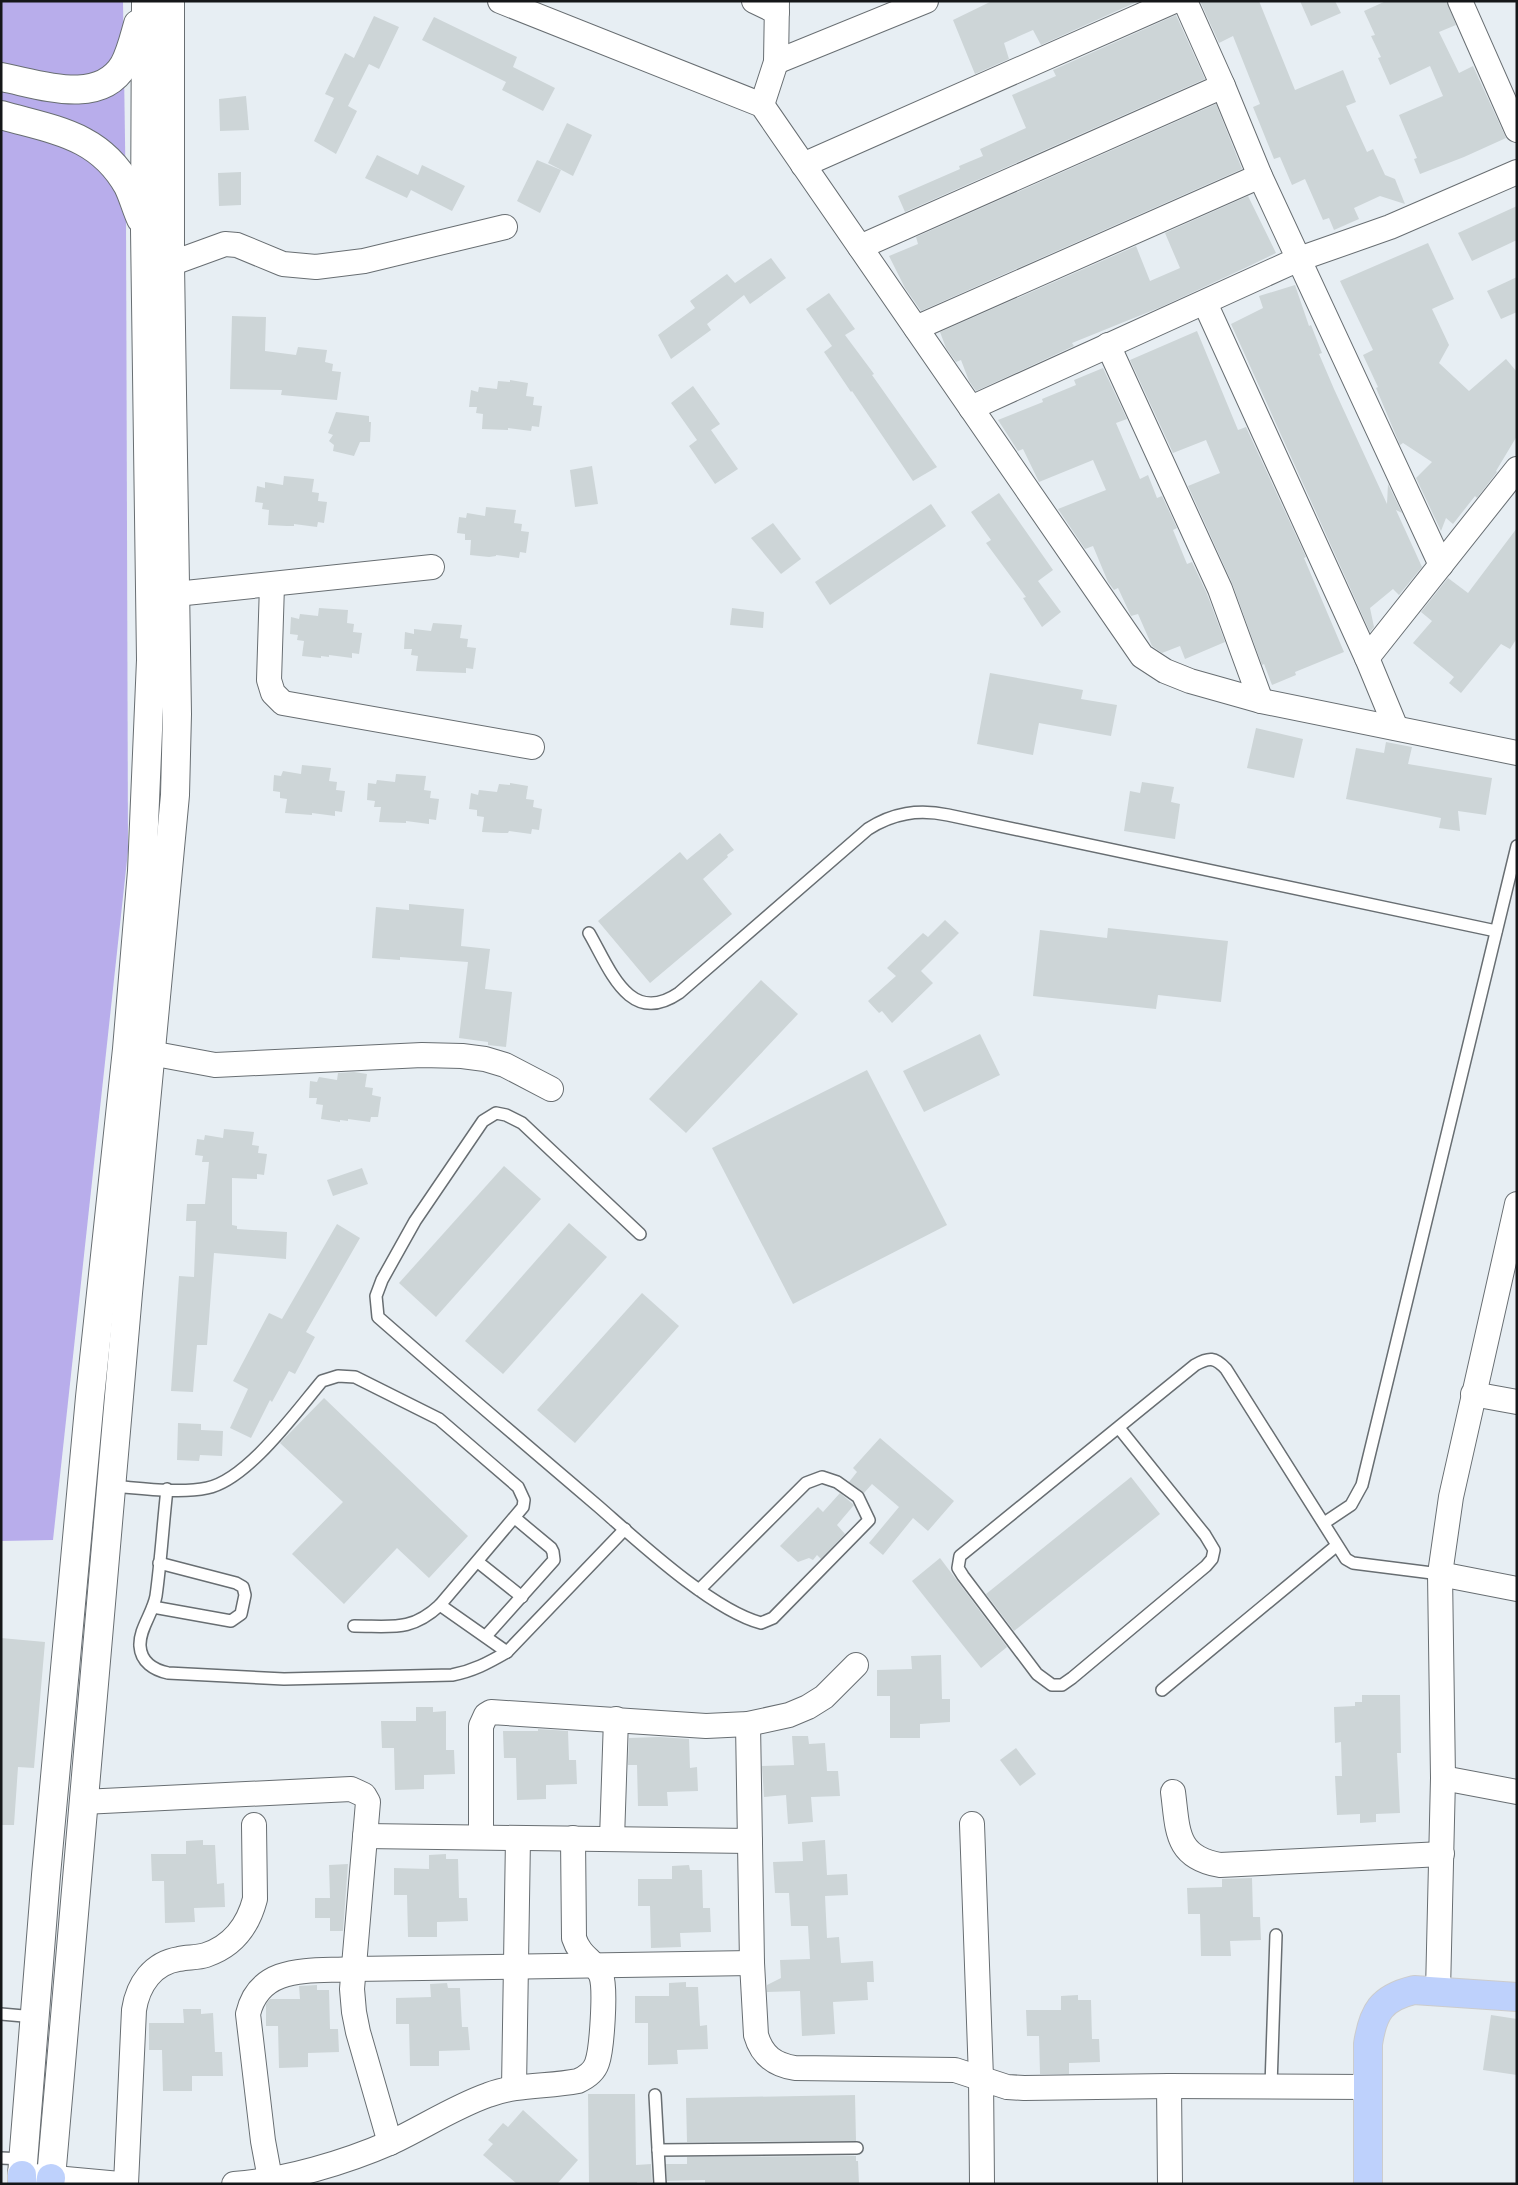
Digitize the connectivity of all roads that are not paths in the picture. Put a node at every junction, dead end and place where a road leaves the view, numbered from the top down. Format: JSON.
{"nodes":[{"id":1,"x":145,"y":1,"type":"edge"},
{"id":2,"x":170,"y":1,"type":"edge"},
{"id":3,"x":500,"y":1,"type":"edge"},
{"id":4,"x":754,"y":1,"type":"edge"},
{"id":5,"x":926,"y":1,"type":"edge"},
{"id":6,"x":1174,"y":1,"type":"edge"},
{"id":7,"x":1184,"y":1,"type":"edge"},
{"id":8,"x":1460,"y":1,"type":"edge"},
{"id":9,"x":777,"y":7,"type":"edge"},
{"id":10,"x":776,"y":62,"type":"junction"},
{"id":11,"x":1,"y":77,"type":"edge"},
{"id":12,"x":1223,"y":86,"type":"junction"},
{"id":13,"x":762,"y":105,"type":"junction"},
{"id":14,"x":1,"y":115,"type":"edge"},
{"id":15,"x":1517,"y":130,"type":"edge"},
{"id":16,"x":804,"y":165,"type":"junction"},
{"id":17,"x":1517,"y":172,"type":"edge"},
{"id":18,"x":1260,"y":176,"type":"junction"},
{"id":19,"x":505,"y":227,"type":"dead end"},
{"id":20,"x":145,"y":230,"type":"junction"},
{"id":21,"x":860,"y":247,"type":"junction"},
{"id":22,"x":1299,"y":260,"type":"junction"},
{"id":23,"x":170,"y":264,"type":"junction"},
{"id":24,"x":1205,"y":303,"type":"junction"},
{"id":25,"x":916,"y":328,"type":"junction"},
{"id":26,"x":1108,"y":345,"type":"junction"},
{"id":27,"x":971,"y":408,"type":"junction"},
{"id":28,"x":1517,"y":468,"type":"edge"},
{"id":29,"x":1441,"y":565,"type":"junction"},
{"id":30,"x":432,"y":567,"type":"dead end"},
{"id":31,"x":272,"y":585,"type":"junction"},
{"id":32,"x":176,"y":594,"type":"junction"},
{"id":33,"x":1367,"y":658,"type":"junction"},
{"id":34,"x":1261,"y":701,"type":"junction"},
{"id":35,"x":1396,"y":728,"type":"junction"},
{"id":36,"x":532,"y":746,"type":"dead end"},
{"id":37,"x":1517,"y":753,"type":"edge"},
{"id":38,"x":1517,"y":846,"type":"edge"},
{"id":39,"x":1496,"y":931,"type":"junction"},
{"id":40,"x":589,"y":933,"type":"dead end"},
{"id":41,"x":140,"y":1051,"type":"junction"},
{"id":42,"x":551,"y":1089,"type":"dead end"},
{"id":43,"x":1515,"y":1215,"type":"edge"},
{"id":44,"x":640,"y":1234,"type":"dead end"},
{"id":45,"x":1473,"y":1394,"type":"junction"},
{"id":46,"x":1517,"y":1402,"type":"edge"},
{"id":47,"x":1119,"y":1428,"type":"junction"},
{"id":48,"x":111,"y":1486,"type":"junction"},
{"id":49,"x":167,"y":1489,"type":"junction"},
{"id":50,"x":515,"y":1518,"type":"junction"},
{"id":51,"x":1324,"y":1523,"type":"junction"},
{"id":52,"x":625,"y":1529,"type":"junction"},
{"id":53,"x":1336,"y":1546,"type":"junction"},
{"id":54,"x":478,"y":1562,"type":"junction"},
{"id":55,"x":159,"y":1563,"type":"junction"},
{"id":56,"x":1440,"y":1574,"type":"junction"},
{"id":57,"x":1517,"y":1589,"type":"edge"},
{"id":58,"x":699,"y":1590,"type":"junction"},
{"id":59,"x":522,"y":1597,"type":"junction"},
{"id":60,"x":440,"y":1605,"type":"junction"},
{"id":61,"x":153,"y":1607,"type":"junction"},
{"id":62,"x":354,"y":1626,"type":"dead end"},
{"id":63,"x":486,"y":1636,"type":"junction"},
{"id":64,"x":507,"y":1652,"type":"junction"},
{"id":65,"x":856,"y":1665,"type":"dead end"},
{"id":66,"x":1162,"y":1690,"type":"dead end"},
{"id":67,"x":616,"y":1719,"type":"junction"},
{"id":68,"x":748,"y":1724,"type":"junction"},
{"id":69,"x":1443,"y":1778,"type":"junction"},
{"id":70,"x":1173,"y":1792,"type":"dead end"},
{"id":71,"x":1517,"y":1792,"type":"edge"},
{"id":72,"x":84,"y":1802,"type":"junction"},
{"id":73,"x":972,"y":1824,"type":"dead end"},
{"id":74,"x":254,"y":1825,"type":"dead end"},
{"id":75,"x":365,"y":1836,"type":"junction"},
{"id":76,"x":481,"y":1837,"type":"junction"},
{"id":77,"x":518,"y":1838,"type":"junction"},
{"id":78,"x":573,"y":1838,"type":"junction"},
{"id":79,"x":612,"y":1839,"type":"junction"},
{"id":80,"x":750,"y":1841,"type":"junction"},
{"id":81,"x":1442,"y":1854,"type":"junction"},
{"id":82,"x":1276,"y":1935,"type":"dead end"},
{"id":83,"x":752,"y":1963,"type":"junction"},
{"id":84,"x":594,"y":1965,"type":"junction"},
{"id":85,"x":516,"y":1967,"type":"junction"},
{"id":86,"x":353,"y":1969,"type":"junction"},
{"id":87,"x":1438,"y":1991,"type":"junction"},
{"id":88,"x":1517,"y":1998,"type":"edge"},
{"id":89,"x":1,"y":2014,"type":"edge"},
{"id":90,"x":35,"y":2017,"type":"junction"},
{"id":91,"x":981,"y":2078,"type":"junction"},
{"id":92,"x":1169,"y":2086,"type":"junction"},
{"id":93,"x":1271,"y":2086,"type":"junction"},
{"id":94,"x":1367,"y":2087,"type":"junction"},
{"id":95,"x":514,"y":2088,"type":"junction"},
{"id":96,"x":655,"y":2095,"type":"dead end"},
{"id":97,"x":390,"y":2143,"type":"junction"},
{"id":98,"x":857,"y":2148,"type":"dead end"},
{"id":99,"x":658,"y":2150,"type":"junction"},
{"id":100,"x":17,"y":2169,"type":"edge"},
{"id":101,"x":51,"y":2181,"type":"edge"},
{"id":102,"x":270,"y":2182,"type":"edge"},
{"id":103,"x":120,"y":2184,"type":"edge"},
{"id":104,"x":126,"y":2184,"type":"edge"},
{"id":105,"x":234,"y":2184,"type":"edge"},
{"id":106,"x":660,"y":2184,"type":"edge"},
{"id":107,"x":982,"y":2184,"type":"edge"},
{"id":108,"x":1170,"y":2184,"type":"edge"},
{"id":109,"x":1368,"y":2184,"type":"edge"}],
"edges":[{"from":1,"to":11,"type":"street"},
{"from":1,"to":20,"type":"street"},
{"from":2,"to":23,"type":"street"},
{"from":3,"to":13,"type":"street"},
{"from":4,"to":9,"type":"street"},
{"from":5,"to":10,"type":"street"},
{"from":6,"to":16,"type":"street"},
{"from":7,"to":12,"type":"street"},
{"from":8,"to":15,"type":"street"},
{"from":9,"to":10,"type":"street"},
{"from":10,"to":13,"type":"street"},
{"from":12,"to":18,"type":"street"},
{"from":12,"to":21,"type":"street"},
{"from":13,"to":16,"type":"street"},
{"from":14,"to":20,"type":"street"},
{"from":16,"to":21,"type":"street"},
{"from":17,"to":22,"type":"street"},
{"from":18,"to":22,"type":"street"},
{"from":18,"to":25,"type":"street"},
{"from":19,"to":23,"type":"street"},
{"from":20,"to":41,"type":"street"},
{"from":21,"to":25,"type":"street"},
{"from":22,"to":24,"type":"street"},
{"from":22,"to":29,"type":"street"},
{"from":23,"to":32,"type":"street"},
{"from":24,"to":26,"type":"street"},
{"from":24,"to":33,"type":"street"},
{"from":25,"to":27,"type":"street"},
{"from":26,"to":27,"type":"street"},
{"from":26,"to":34,"type":"street"},
{"from":27,"to":34,"type":"street"},
{"from":28,"to":29,"type":"street"},
{"from":29,"to":33,"type":"street"},
{"from":30,"to":31,"type":"street"},
{"from":31,"to":32,"type":"street"},
{"from":31,"to":36,"type":"street"},
{"from":32,"to":41,"type":"street"},
{"from":33,"to":35,"type":"street"},
{"from":34,"to":35,"type":"street"},
{"from":35,"to":37,"type":"street"},
{"from":38,"to":39,"type":"lane"},
{"from":39,"to":40,"type":"lane"},
{"from":39,"to":51,"type":"lane"},
{"from":41,"to":42,"type":"street"},
{"from":41,"to":48,"type":"street"},
{"from":41,"to":90,"type":"street"},
{"from":43,"to":45,"type":"street"},
{"from":44,"to":52,"type":"lane"},
{"from":45,"to":46,"type":"street"},
{"from":45,"to":56,"type":"street"},
{"from":47,"to":47,"type":"lane"},
{"from":47,"to":51,"type":"lane"},
{"from":48,"to":49,"type":"lane"},
{"from":48,"to":72,"type":"street"},
{"from":49,"to":50,"type":"lane"},
{"from":49,"to":55,"type":"lane"},
{"from":50,"to":54,"type":"lane"},
{"from":50,"to":59,"type":"lane"},
{"from":51,"to":53,"type":"lane"},
{"from":52,"to":58,"type":"lane"},
{"from":52,"to":64,"type":"lane"},
{"from":53,"to":56,"type":"lane"},
{"from":53,"to":66,"type":"lane"},
{"from":54,"to":59,"type":"lane"},
{"from":54,"to":60,"type":"lane"},
{"from":55,"to":61,"type":"lane"},
{"from":55,"to":61,"type":"lane"},
{"from":56,"to":57,"type":"street"},
{"from":56,"to":69,"type":"street"},
{"from":58,"to":58,"type":"lane"},
{"from":59,"to":63,"type":"lane"},
{"from":60,"to":62,"type":"lane"},
{"from":60,"to":63,"type":"lane"},
{"from":61,"to":64,"type":"lane"},
{"from":63,"to":64,"type":"lane"},
{"from":65,"to":68,"type":"street"},
{"from":67,"to":68,"type":"street"},
{"from":67,"to":76,"type":"street"},
{"from":67,"to":79,"type":"street"},
{"from":68,"to":80,"type":"street"},
{"from":69,"to":71,"type":"street"},
{"from":69,"to":81,"type":"street"},
{"from":70,"to":81,"type":"street"},
{"from":72,"to":75,"type":"street"},
{"from":72,"to":101,"type":"street"},
{"from":73,"to":91,"type":"street"},
{"from":74,"to":104,"type":"street"},
{"from":75,"to":76,"type":"street"},
{"from":75,"to":86,"type":"street"},
{"from":76,"to":77,"type":"street"},
{"from":77,"to":78,"type":"street"},
{"from":77,"to":85,"type":"street"},
{"from":78,"to":79,"type":"street"},
{"from":78,"to":84,"type":"street"},
{"from":79,"to":80,"type":"street"},
{"from":80,"to":83,"type":"street"},
{"from":81,"to":87,"type":"street"},
{"from":82,"to":93,"type":"lane"},
{"from":83,"to":84,"type":"street"},
{"from":83,"to":91,"type":"street"},
{"from":84,"to":85,"type":"street"},
{"from":84,"to":95,"type":"street"},
{"from":85,"to":86,"type":"street"},
{"from":85,"to":95,"type":"street"},
{"from":86,"to":97,"type":"street"},
{"from":86,"to":102,"type":"street"},
{"from":87,"to":88,"type":"main road"},
{"from":87,"to":94,"type":"main road"},
{"from":89,"to":90,"type":"lane"},
{"from":90,"to":100,"type":"street"},
{"from":91,"to":92,"type":"street"},
{"from":91,"to":107,"type":"street"},
{"from":92,"to":93,"type":"street"},
{"from":92,"to":108,"type":"street"},
{"from":93,"to":94,"type":"street"},
{"from":94,"to":109,"type":"main road"},
{"from":95,"to":97,"type":"street"},
{"from":96,"to":99,"type":"lane"},
{"from":97,"to":102,"type":"street"},
{"from":98,"to":99,"type":"lane"},
{"from":99,"to":106,"type":"lane"},
{"from":100,"to":101,"type":"street"},
{"from":101,"to":103,"type":"street"},
{"from":102,"to":105,"type":"street"}]}
